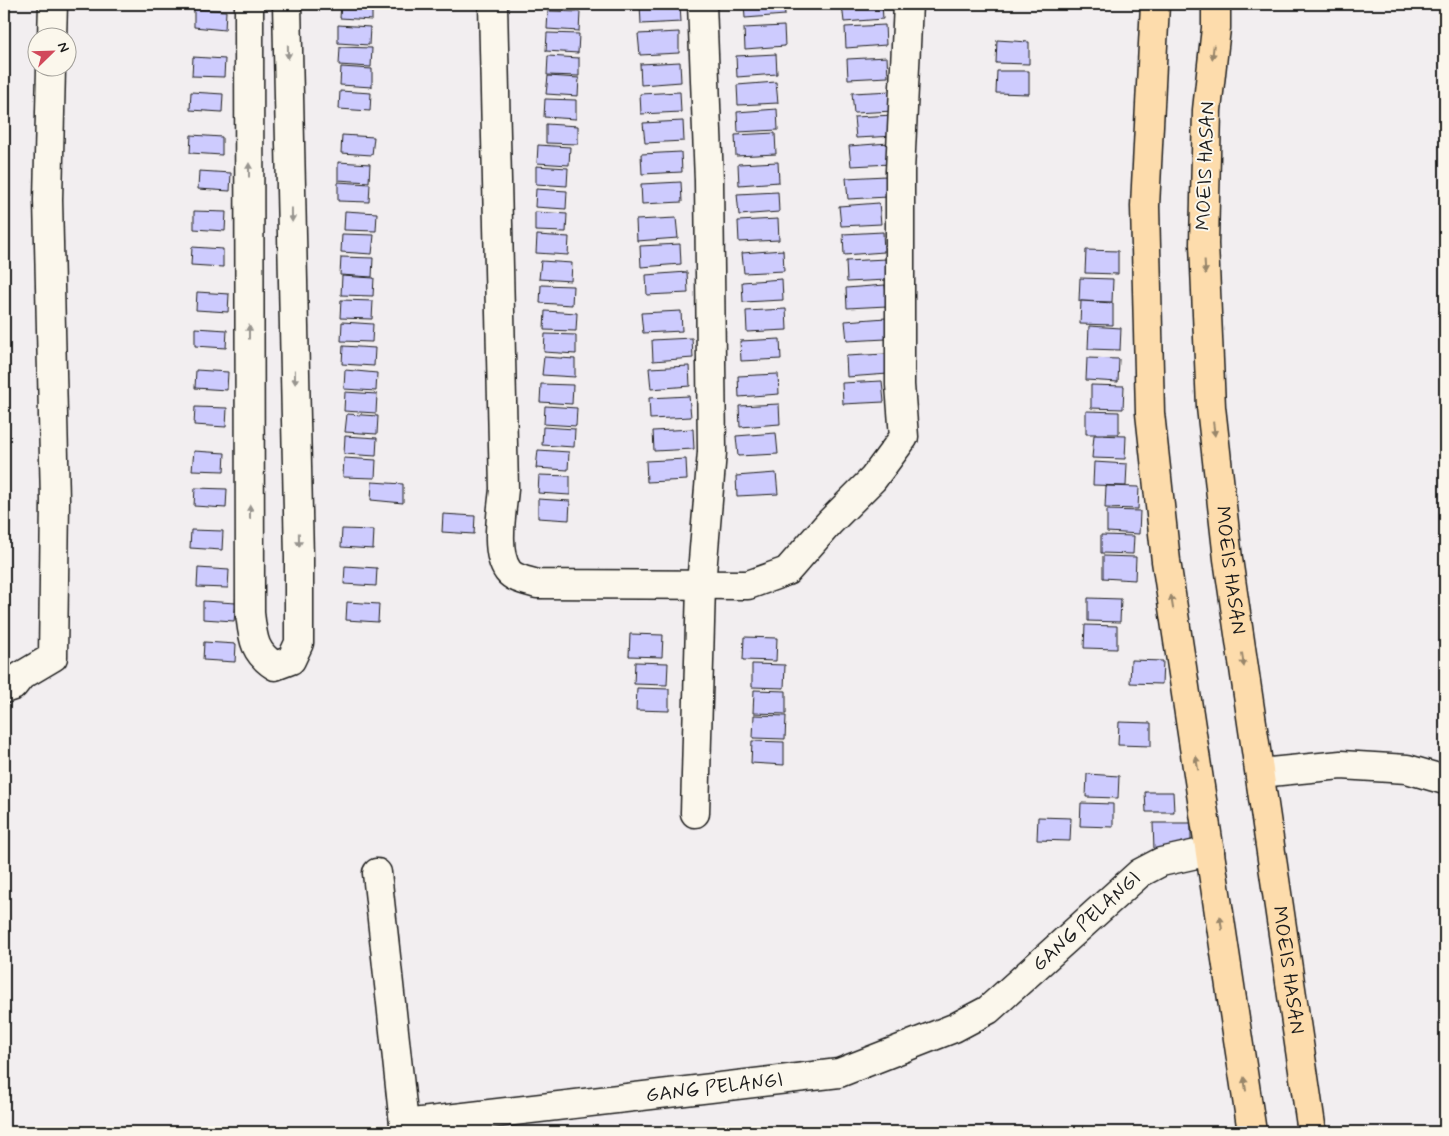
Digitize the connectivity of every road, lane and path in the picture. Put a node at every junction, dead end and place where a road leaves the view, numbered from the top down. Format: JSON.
{"nodes":[{"id":1,"x":53,"y":4,"type":"edge"},
{"id":2,"x":249,"y":4,"type":"edge"},
{"id":3,"x":287,"y":4,"type":"edge"},
{"id":4,"x":493,"y":4,"type":"edge"},
{"id":5,"x":702,"y":4,"type":"edge"},
{"id":6,"x":908,"y":4,"type":"edge"},
{"id":7,"x":1155,"y":4,"type":"edge"},
{"id":8,"x":1216,"y":4,"type":"edge"},
{"id":9,"x":52,"y":28,"type":"edge"},
{"id":10,"x":51,"y":78,"type":"edge"},
{"id":11,"x":701,"y":585,"type":"junction"},
{"id":12,"x":4,"y":689,"type":"edge"},
{"id":13,"x":1260,"y":773,"type":"junction"},
{"id":14,"x":1445,"y":780,"type":"edge"},
{"id":15,"x":695,"y":813,"type":"dead end"},
{"id":16,"x":1210,"y":851,"type":"junction"},
{"id":17,"x":377,"y":873,"type":"dead end"},
{"id":18,"x":1252,"y":1132,"type":"edge"},
{"id":19,"x":1312,"y":1132,"type":"edge"}],
"edges":[{"from":1,"to":9,"type":"street"},
{"from":3,"to":2,"type":"street","one_way":true},
{"from":4,"to":11,"type":"street"},
{"from":5,"to":11,"type":"street"},
{"from":6,"to":11,"type":"street"},
{"from":16,"to":7,"type":"main road","one_way":true},
{"from":8,"to":13,"type":"main road","name":"MOEIS HASAN","one_way":true},
{"from":10,"to":12,"type":"street"},
{"from":11,"to":15,"type":"street"},
{"from":13,"to":14,"type":"street"},
{"from":13,"to":19,"type":"main road","name":"MOEIS HASAN"},
{"from":16,"to":17,"type":"street","name":"GANG PELANGI"},
{"from":18,"to":16,"type":"main road","one_way":true}]}
